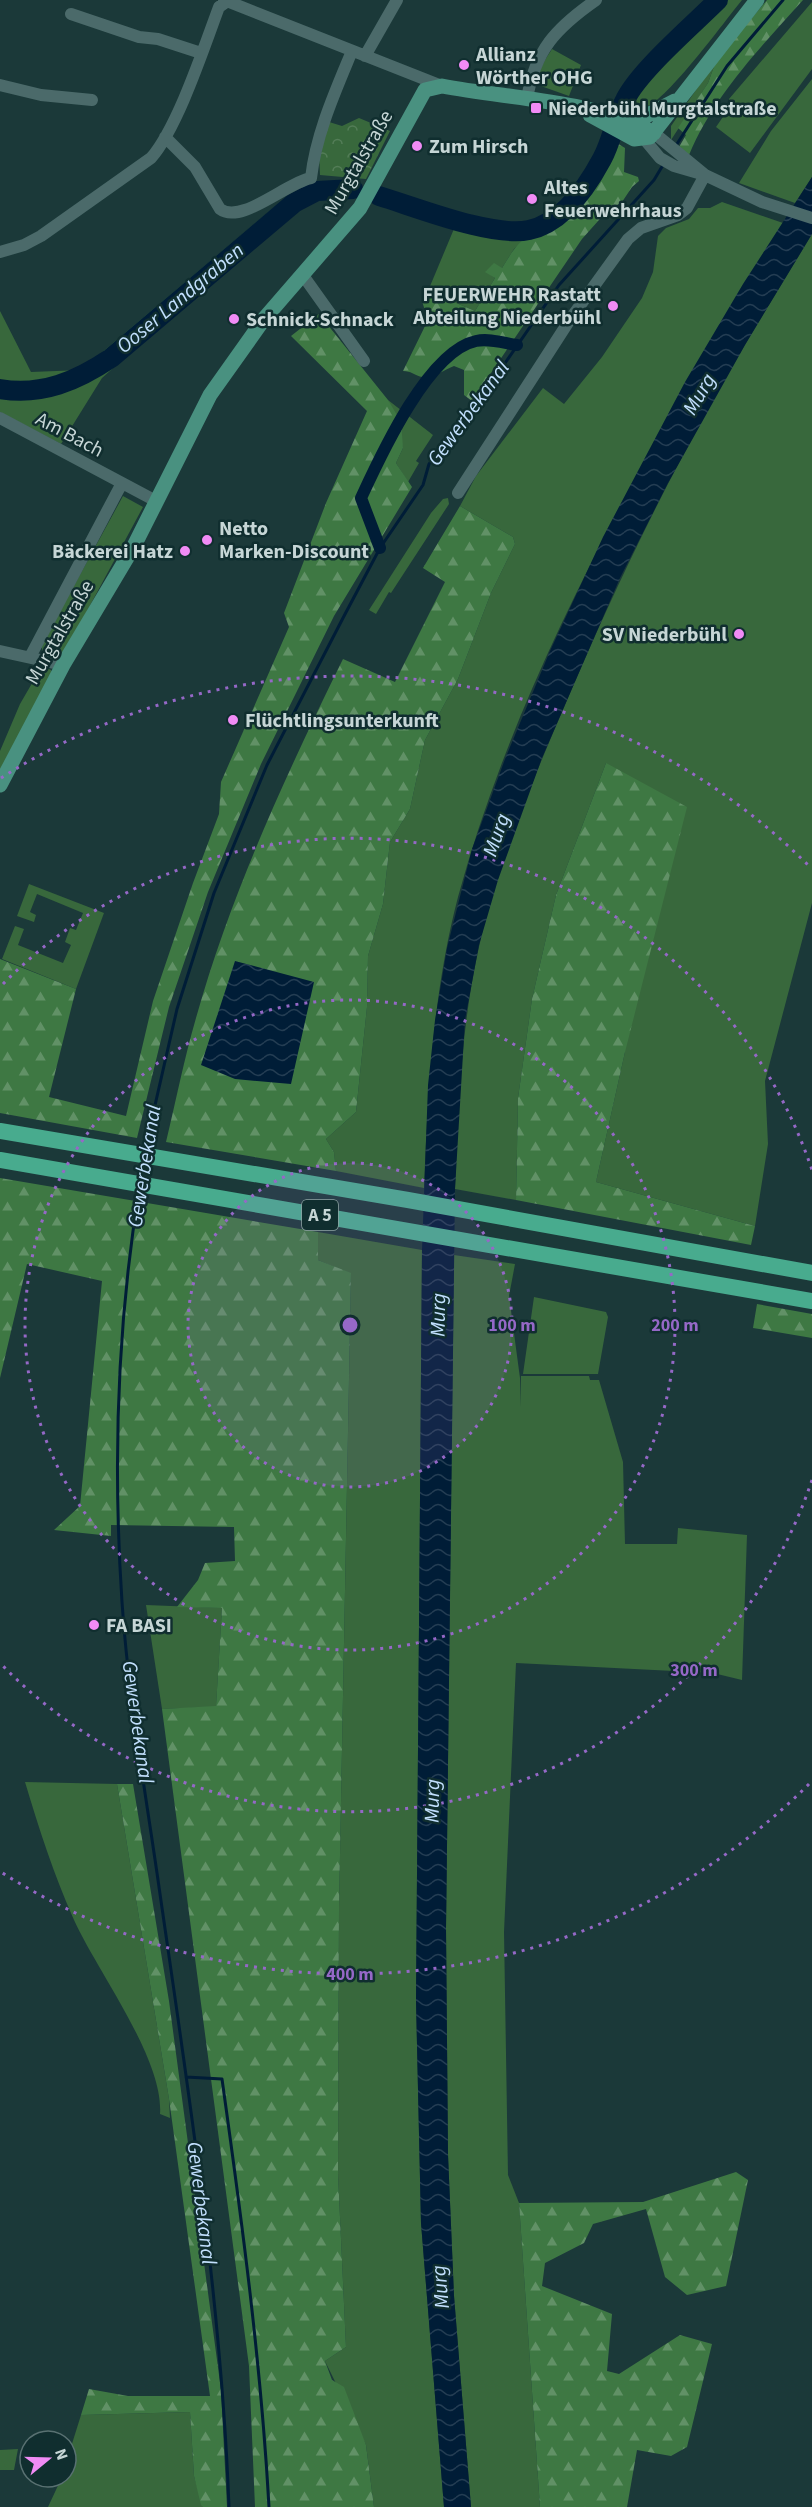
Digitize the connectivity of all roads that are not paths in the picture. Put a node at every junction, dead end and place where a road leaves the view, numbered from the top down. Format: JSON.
{"nodes":[{"id":1,"x":397,"y":0,"type":"edge"},
{"id":2,"x":596,"y":0,"type":"edge"},
{"id":3,"x":757,"y":0,"type":"edge"},
{"id":4,"x":225,"y":1,"type":"edge"},
{"id":5,"x":71,"y":14,"type":"dead end"},
{"id":6,"x":351,"y":51,"type":"junction"},
{"id":7,"x":201,"y":53,"type":"junction"},
{"id":8,"x":365,"y":56,"type":"junction"},
{"id":9,"x":0,"y":85,"type":"edge"},
{"id":10,"x":442,"y":86,"type":"junction"},
{"id":11,"x":680,"y":98,"type":"junction"},
{"id":12,"x":527,"y":99,"type":"junction"},
{"id":13,"x":92,"y":100,"type":"dead end"},
{"id":14,"x":618,"y":124,"type":"junction"},
{"id":15,"x":165,"y":136,"type":"junction"},
{"id":16,"x":649,"y":136,"type":"junction"},
{"id":17,"x":705,"y":175,"type":"junction"},
{"id":18,"x":812,"y":218,"type":"edge"},
{"id":19,"x":0,"y":252,"type":"edge"},
{"id":20,"x":302,"y":274,"type":"junction"},
{"id":21,"x":364,"y":361,"type":"dead end"},
{"id":22,"x":0,"y":418,"type":"edge"},
{"id":23,"x":122,"y":483,"type":"junction"},
{"id":24,"x":458,"y":493,"type":"dead end"},
{"id":25,"x":156,"y":501,"type":"junction"},
{"id":26,"x":0,"y":651,"type":"edge"},
{"id":27,"x":30,"y":657,"type":"junction"},
{"id":28,"x":63,"y":665,"type":"junction"},
{"id":29,"x":0,"y":785,"type":"edge"},
{"id":30,"x":0,"y":1131,"type":"edge"},
{"id":31,"x":0,"y":1160,"type":"edge"},
{"id":32,"x":812,"y":1273,"type":"edge"},
{"id":33,"x":812,"y":1301,"type":"edge"}],
"edges":[{"from":1,"to":8,"type":"street"},
{"from":2,"to":12,"type":"street"},
{"from":3,"to":11,"type":"main road"},
{"from":4,"to":6,"type":"street"},
{"from":4,"to":7,"type":"street"},
{"from":5,"to":7,"type":"street"},
{"from":6,"to":8,"type":"street"},
{"from":6,"to":15,"type":"street"},
{"from":7,"to":15,"type":"street"},
{"from":8,"to":10,"type":"street"},
{"from":9,"to":13,"type":"street"},
{"from":10,"to":12,"type":"main road"},
{"from":10,"to":20,"type":"main road","name":"Murgtalstraße"},
{"from":11,"to":14,"type":"main road"},
{"from":11,"to":16,"type":"main road"},
{"from":12,"to":14,"type":"main road"},
{"from":14,"to":16,"type":"main road"},
{"from":15,"to":19,"type":"street"},
{"from":16,"to":17,"type":"street"},
{"from":16,"to":17,"type":"street"},
{"from":17,"to":18,"type":"street"},
{"from":17,"to":24,"type":"street"},
{"from":20,"to":21,"type":"street"},
{"from":20,"to":25,"type":"main road","name":"Murgtalstraße"},
{"from":22,"to":23,"type":"street","name":"Am Bach"},
{"from":23,"to":25,"type":"street"},
{"from":23,"to":27,"type":"street","name":"Murgtalstraße"},
{"from":25,"to":28,"type":"main road","name":"Murgtalstraße"},
{"from":26,"to":27,"type":"street"},
{"from":27,"to":28,"type":"street"},
{"from":28,"to":29,"type":"main road","name":"Murgtalstraße"},
{"from":30,"to":32,"type":"highway","number":"A 5"},
{"from":31,"to":33,"type":"highway","number":"A 5"}]}
